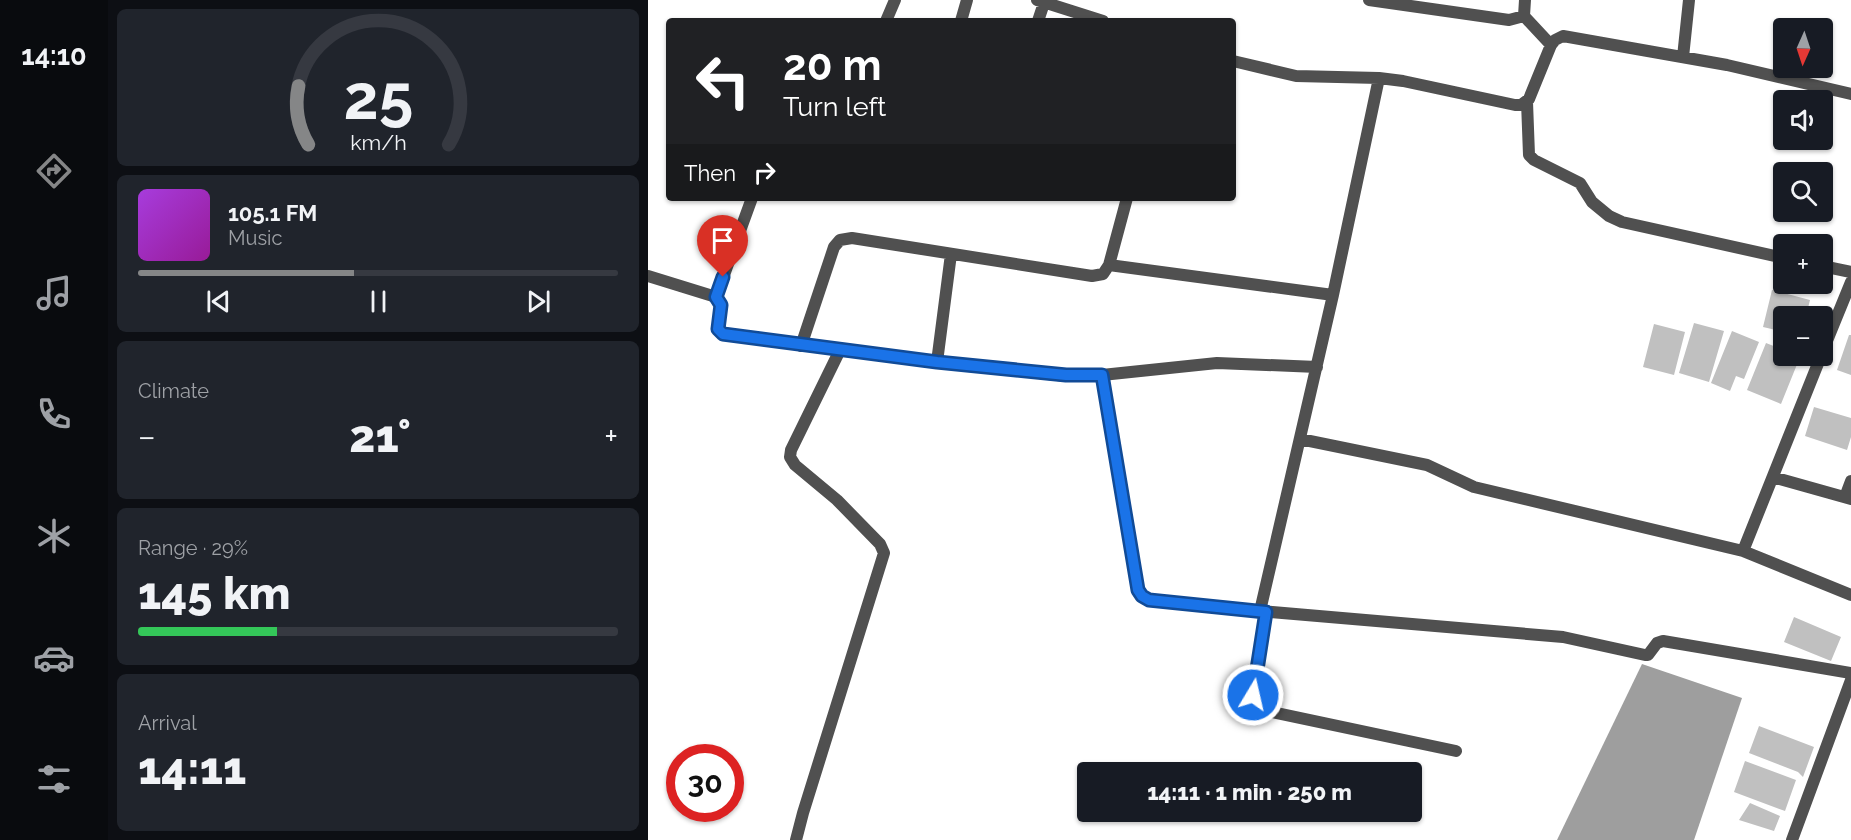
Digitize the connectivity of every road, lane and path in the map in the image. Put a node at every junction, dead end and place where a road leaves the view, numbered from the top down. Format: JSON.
{"nodes":[{"id":1,"x":895,"y":0,"type":"edge"},
{"id":2,"x":968,"y":0,"type":"edge"},
{"id":3,"x":1369,"y":0,"type":"edge"},
{"id":4,"x":1525,"y":0,"type":"edge"},
{"id":5,"x":1689,"y":0,"type":"edge"},
{"id":6,"x":1040,"y":2,"type":"edge"},
{"id":7,"x":1524,"y":16,"type":"junction"},
{"id":8,"x":887,"y":18,"type":"edge"},
{"id":9,"x":962,"y":18,"type":"edge"},
{"id":10,"x":1038,"y":18,"type":"edge"},
{"id":11,"x":1092,"y":18,"type":"edge"},
{"id":12,"x":1551,"y":45,"type":"junction"},
{"id":13,"x":1683,"y":57,"type":"junction"},
{"id":14,"x":1236,"y":62,"type":"edge"},
{"id":15,"x":1379,"y":78,"type":"junction"},
{"id":16,"x":1851,"y":94,"type":"edge"},
{"id":17,"x":1527,"y":102,"type":"junction"},
{"id":18,"x":751,"y":201,"type":"edge"},
{"id":19,"x":1126,"y":201,"type":"edge"},
{"id":20,"x":951,"y":254,"type":"junction"},
{"id":21,"x":1773,"y":256,"type":"edge"},
{"id":22,"x":1109,"y":266,"type":"junction"},
{"id":23,"x":1833,"y":268,"type":"edge"},
{"id":24,"x":1851,"y":272,"type":"edge"},
{"id":25,"x":648,"y":276,"type":"edge"},
{"id":26,"x":1851,"y":282,"type":"edge"},
{"id":27,"x":1333,"y":295,"type":"junction"},
{"id":28,"x":716,"y":297,"type":"junction"},
{"id":29,"x":1833,"y":327,"type":"edge"},
{"id":30,"x":801,"y":346,"type":"junction"},
{"id":31,"x":840,"y":350,"type":"junction"},
{"id":32,"x":937,"y":362,"type":"junction"},
{"id":33,"x":1817,"y":366,"type":"edge"},
{"id":34,"x":1317,"y":367,"type":"junction"},
{"id":35,"x":1102,"y":375,"type":"junction"},
{"id":36,"x":1300,"y":438,"type":"junction"},
{"id":37,"x":1773,"y":477,"type":"junction"},
{"id":38,"x":1851,"y":481,"type":"edge"},
{"id":39,"x":1848,"y":498,"type":"edge"},
{"id":40,"x":1743,"y":551,"type":"junction"},
{"id":41,"x":1851,"y":595,"type":"edge"},
{"id":42,"x":1263,"y":611,"type":"junction"},
{"id":43,"x":1851,"y":674,"type":"edge"},
{"id":44,"x":1851,"y":680,"type":"edge"},
{"id":45,"x":1456,"y":751,"type":"dead end"},
{"id":46,"x":796,"y":840,"type":"edge"},
{"id":47,"x":1792,"y":840,"type":"edge"}],
"edges":[{"from":1,"to":8,"type":"street"},
{"from":2,"to":9,"type":"street"},
{"from":3,"to":7,"type":"street"},
{"from":4,"to":7,"type":"street"},
{"from":5,"to":13,"type":"street"},
{"from":6,"to":10,"type":"street"},
{"from":6,"to":11,"type":"street"},
{"from":7,"to":12,"type":"street"},
{"from":12,"to":13,"type":"street"},
{"from":12,"to":17,"type":"street"},
{"from":13,"to":16,"type":"street"},
{"from":14,"to":15,"type":"street"},
{"from":15,"to":17,"type":"street"},
{"from":15,"to":27,"type":"street"},
{"from":17,"to":21,"type":"street"},
{"from":18,"to":28,"type":"street"},
{"from":19,"to":22,"type":"street"},
{"from":20,"to":22,"type":"street"},
{"from":20,"to":30,"type":"street"},
{"from":20,"to":32,"type":"street"},
{"from":22,"to":27,"type":"street"},
{"from":23,"to":24,"type":"street"},
{"from":25,"to":28,"type":"street"},
{"from":26,"to":29,"type":"street"},
{"from":27,"to":34,"type":"street"},
{"from":28,"to":30,"type":"street"},
{"from":30,"to":31,"type":"street"},
{"from":31,"to":32,"type":"street"},
{"from":31,"to":46,"type":"street"},
{"from":32,"to":35,"type":"street"},
{"from":33,"to":37,"type":"street"},
{"from":34,"to":35,"type":"street"},
{"from":34,"to":36,"type":"street"},
{"from":35,"to":42,"type":"street"},
{"from":36,"to":40,"type":"street"},
{"from":36,"to":42,"type":"street"},
{"from":37,"to":39,"type":"street"},
{"from":37,"to":40,"type":"street"},
{"from":38,"to":39,"type":"street"},
{"from":40,"to":41,"type":"street"},
{"from":42,"to":43,"type":"street"},
{"from":42,"to":45,"type":"street"},
{"from":44,"to":47,"type":"street"}]}
